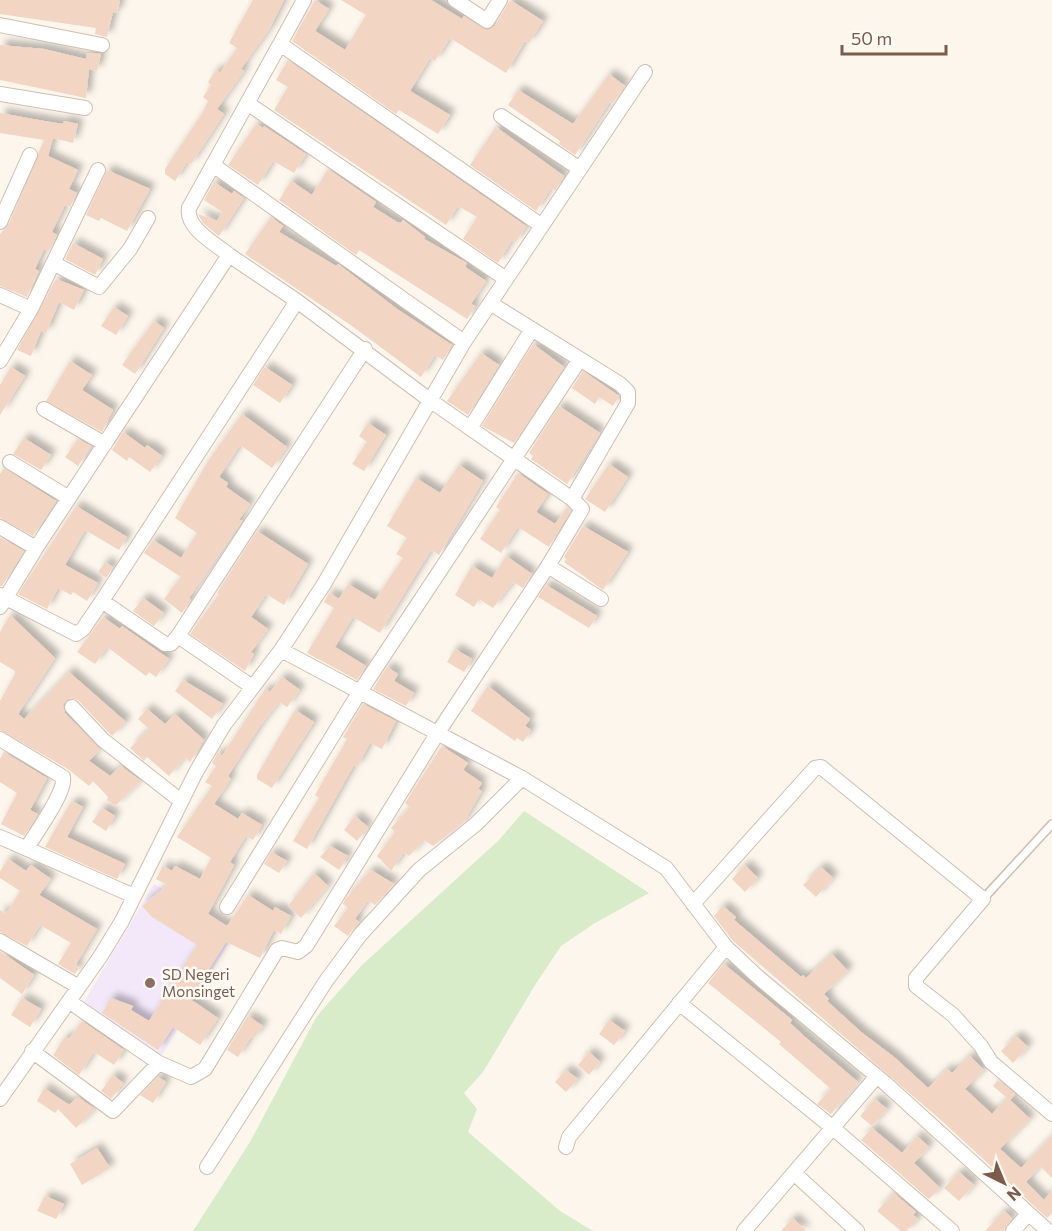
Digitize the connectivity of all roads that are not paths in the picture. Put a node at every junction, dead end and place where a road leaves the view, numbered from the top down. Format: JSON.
{"nodes":[{"id":1,"x":304,"y":0,"type":"edge"},
{"id":2,"x":455,"y":0,"type":"edge"},
{"id":3,"x":500,"y":0,"type":"edge"},
{"id":4,"x":0,"y":25,"type":"edge"},
{"id":5,"x":280,"y":44,"type":"junction"},
{"id":6,"x":102,"y":45,"type":"dead end"},
{"id":7,"x":645,"y":72,"type":"dead end"},
{"id":8,"x":0,"y":94,"type":"edge"},
{"id":9,"x":247,"y":104,"type":"junction"},
{"id":10,"x":85,"y":108,"type":"dead end"},
{"id":11,"x":501,"y":116,"type":"dead end"},
{"id":12,"x":30,"y":155,"type":"dead end"},
{"id":13,"x":213,"y":165,"type":"junction"},
{"id":14,"x":98,"y":170,"type":"dead end"},
{"id":15,"x":580,"y":170,"type":"junction"},
{"id":16,"x":1,"y":218,"type":"edge"},
{"id":17,"x":148,"y":218,"type":"dead end"},
{"id":18,"x":542,"y":226,"type":"junction"},
{"id":19,"x":229,"y":255,"type":"junction"},
{"id":20,"x":53,"y":263,"type":"junction"},
{"id":21,"x":506,"y":279,"type":"junction"},
{"id":22,"x":0,"y":295,"type":"edge"},
{"id":23,"x":297,"y":301,"type":"junction"},
{"id":24,"x":490,"y":303,"type":"junction"},
{"id":25,"x":31,"y":309,"type":"junction"},
{"id":26,"x":532,"y":329,"type":"junction"},
{"id":27,"x":464,"y":342,"type":"junction"},
{"id":28,"x":365,"y":349,"type":"junction"},
{"id":29,"x":580,"y":359,"type":"junction"},
{"id":30,"x":0,"y":361,"type":"edge"},
{"id":31,"x":432,"y":400,"type":"junction"},
{"id":32,"x":44,"y":409,"type":"dead end"},
{"id":33,"x":471,"y":427,"type":"junction"},
{"id":34,"x":105,"y":444,"type":"junction"},
{"id":35,"x":515,"y":459,"type":"junction"},
{"id":36,"x":10,"y":462,"type":"dead end"},
{"id":37,"x":69,"y":498,"type":"junction"},
{"id":38,"x":572,"y":499,"type":"junction"},
{"id":39,"x":0,"y":527,"type":"edge"},
{"id":40,"x":36,"y":548,"type":"junction"},
{"id":41,"x":549,"y":566,"type":"junction"},
{"id":42,"x":601,"y":599,"type":"dead end"},
{"id":43,"x":2,"y":600,"type":"edge"},
{"id":44,"x":102,"y":601,"type":"junction"},
{"id":45,"x":178,"y":636,"type":"junction"},
{"id":46,"x":281,"y":650,"type":"junction"},
{"id":47,"x":251,"y":686,"type":"junction"},
{"id":48,"x":359,"y":693,"type":"junction"},
{"id":49,"x":72,"y":707,"type":"dead end"},
{"id":50,"x":437,"y":735,"type":"junction"},
{"id":51,"x":0,"y":739,"type":"edge"},
{"id":52,"x":524,"y":779,"type":"junction"},
{"id":53,"x":181,"y":801,"type":"junction"},
{"id":54,"x":1052,"y":824,"type":"edge"},
{"id":55,"x":0,"y":837,"type":"edge"},
{"id":56,"x":27,"y":848,"type":"junction"},
{"id":57,"x":135,"y":896,"type":"junction"},
{"id":58,"x":983,"y":898,"type":"junction"},
{"id":59,"x":693,"y":904,"type":"junction"},
{"id":60,"x":227,"y":907,"type":"dead end"},
{"id":61,"x":0,"y":941,"type":"edge"},
{"id":62,"x":726,"y":947,"type":"junction"},
{"id":63,"x":79,"y":987,"type":"junction"},
{"id":64,"x":70,"y":1002,"type":"junction"},
{"id":65,"x":679,"y":1003,"type":"junction"},
{"id":66,"x":32,"y":1051,"type":"junction"},
{"id":67,"x":159,"y":1063,"type":"junction"},
{"id":68,"x":877,"y":1076,"type":"junction"},
{"id":69,"x":0,"y":1099,"type":"edge"},
{"id":70,"x":1052,"y":1114,"type":"edge"},
{"id":71,"x":832,"y":1128,"type":"junction"},
{"id":72,"x":566,"y":1147,"type":"dead end"},
{"id":73,"x":207,"y":1167,"type":"dead end"},
{"id":74,"x":794,"y":1173,"type":"junction"},
{"id":75,"x":1028,"y":1214,"type":"junction"},
{"id":76,"x":749,"y":1226,"type":"edge"},
{"id":77,"x":765,"y":1231,"type":"edge"},
{"id":78,"x":857,"y":1231,"type":"edge"},
{"id":79,"x":952,"y":1231,"type":"edge"},
{"id":80,"x":1013,"y":1231,"type":"edge"},
{"id":81,"x":1048,"y":1231,"type":"edge"}],
"edges":[{"from":1,"to":5,"type":"street"},
{"from":2,"to":3,"type":"street"},
{"from":4,"to":6,"type":"street"},
{"from":5,"to":9,"type":"street"},
{"from":5,"to":18,"type":"street"},
{"from":7,"to":15,"type":"street"},
{"from":8,"to":10,"type":"street"},
{"from":9,"to":13,"type":"street"},
{"from":9,"to":21,"type":"street"},
{"from":11,"to":15,"type":"street"},
{"from":12,"to":16,"type":"street"},
{"from":13,"to":19,"type":"street"},
{"from":13,"to":27,"type":"street"},
{"from":14,"to":20,"type":"street"},
{"from":15,"to":18,"type":"street"},
{"from":17,"to":20,"type":"street"},
{"from":18,"to":21,"type":"street"},
{"from":19,"to":23,"type":"street"},
{"from":19,"to":34,"type":"street"},
{"from":20,"to":25,"type":"street"},
{"from":21,"to":24,"type":"street"},
{"from":22,"to":25,"type":"street"},
{"from":23,"to":28,"type":"street"},
{"from":23,"to":44,"type":"street"},
{"from":24,"to":26,"type":"street"},
{"from":24,"to":27,"type":"street"},
{"from":25,"to":30,"type":"street"},
{"from":26,"to":29,"type":"street"},
{"from":26,"to":33,"type":"street"},
{"from":27,"to":31,"type":"street"},
{"from":28,"to":31,"type":"street"},
{"from":28,"to":45,"type":"street"},
{"from":29,"to":35,"type":"street"},
{"from":29,"to":38,"type":"street"},
{"from":31,"to":33,"type":"street"},
{"from":31,"to":46,"type":"street"},
{"from":32,"to":34,"type":"street"},
{"from":33,"to":35,"type":"street"},
{"from":34,"to":37,"type":"street"},
{"from":35,"to":38,"type":"street"},
{"from":35,"to":48,"type":"street"},
{"from":36,"to":37,"type":"street"},
{"from":37,"to":40,"type":"street"},
{"from":38,"to":41,"type":"street"},
{"from":39,"to":40,"type":"street"},
{"from":40,"to":43,"type":"street"},
{"from":41,"to":42,"type":"street"},
{"from":41,"to":50,"type":"street"},
{"from":43,"to":44,"type":"street"},
{"from":44,"to":45,"type":"street"},
{"from":45,"to":47,"type":"street"},
{"from":46,"to":47,"type":"street"},
{"from":46,"to":48,"type":"street"},
{"from":47,"to":53,"type":"street"},
{"from":48,"to":50,"type":"street"},
{"from":48,"to":60,"type":"street"},
{"from":49,"to":53,"type":"street"},
{"from":50,"to":52,"type":"street"},
{"from":50,"to":67,"type":"street"},
{"from":51,"to":56,"type":"street"},
{"from":52,"to":59,"type":"street"},
{"from":52,"to":73,"type":"street"},
{"from":53,"to":57,"type":"street"},
{"from":54,"to":58,"type":"lane"},
{"from":55,"to":56,"type":"street"},
{"from":56,"to":57,"type":"street"},
{"from":57,"to":63,"type":"street"},
{"from":58,"to":59,"type":"street"},
{"from":58,"to":70,"type":"street"},
{"from":59,"to":62,"type":"street"},
{"from":61,"to":63,"type":"street"},
{"from":62,"to":65,"type":"street"},
{"from":62,"to":68,"type":"street"},
{"from":63,"to":64,"type":"street"},
{"from":64,"to":66,"type":"street"},
{"from":64,"to":67,"type":"street"},
{"from":65,"to":71,"type":"street"},
{"from":65,"to":72,"type":"street"},
{"from":66,"to":67,"type":"street"},
{"from":66,"to":69,"type":"street"},
{"from":68,"to":71,"type":"street"},
{"from":68,"to":75,"type":"street"},
{"from":71,"to":74,"type":"street"},
{"from":71,"to":79,"type":"street"},
{"from":74,"to":76,"type":"street"},
{"from":74,"to":78,"type":"street"},
{"from":75,"to":80,"type":"street"},
{"from":75,"to":81,"type":"street"},
{"from":76,"to":77,"type":"street"}]}
